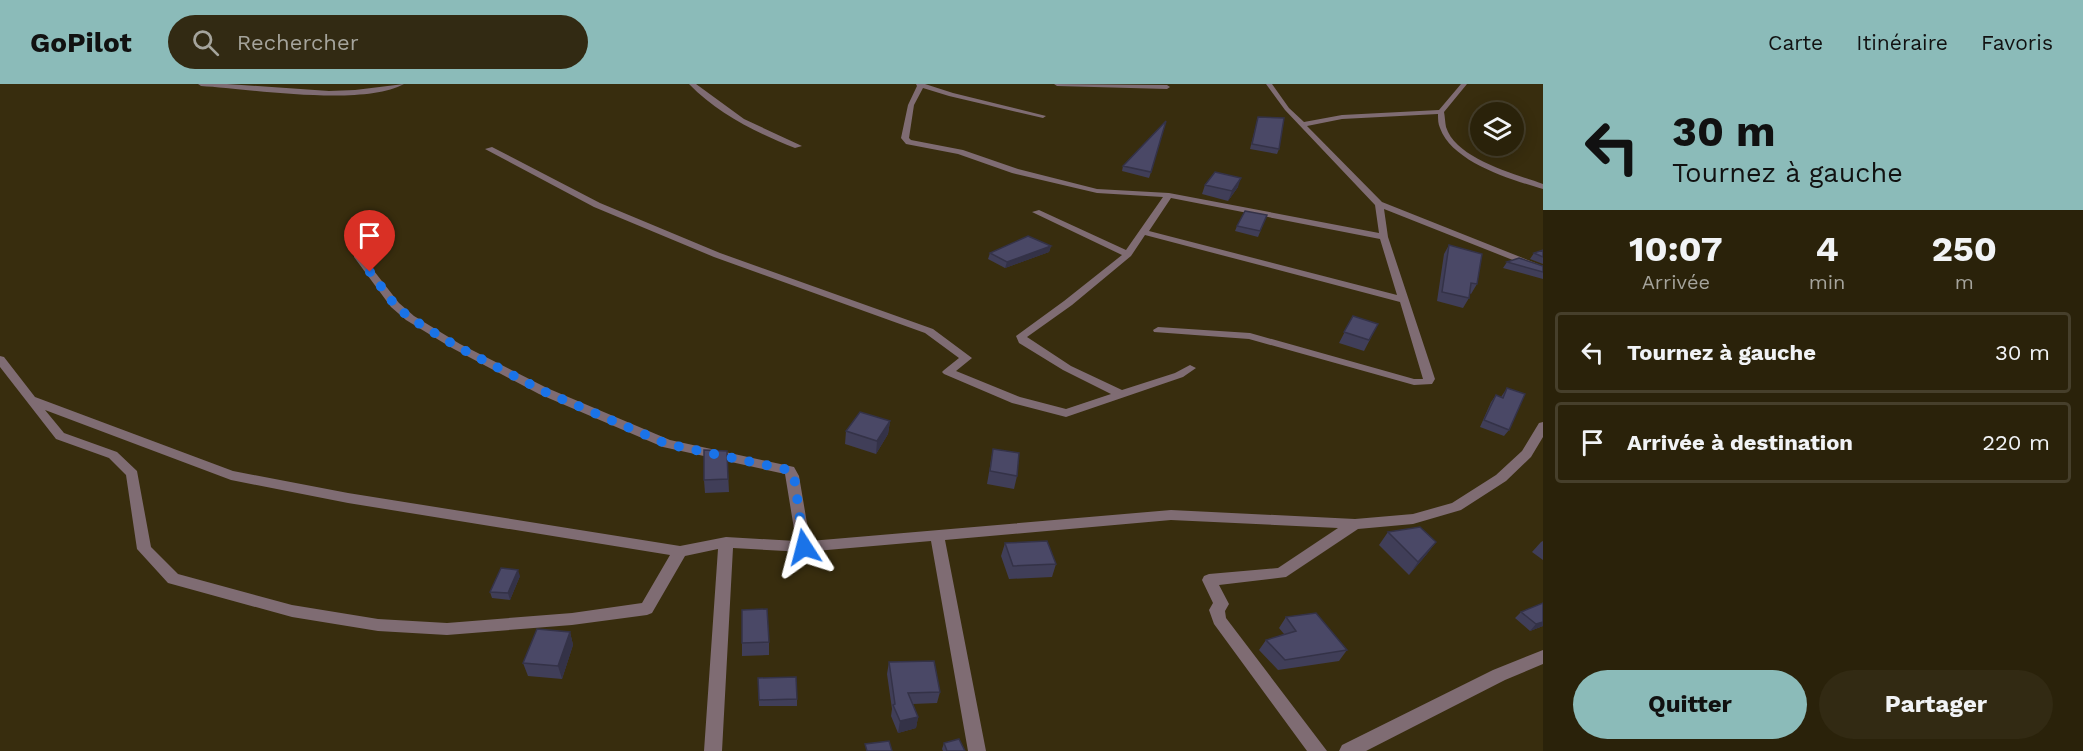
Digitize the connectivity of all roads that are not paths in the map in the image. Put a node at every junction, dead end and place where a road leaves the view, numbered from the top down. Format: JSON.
{"nodes":[{"id":1,"x":201,"y":84,"type":"edge"},
{"id":2,"x":401,"y":84,"type":"edge"},
{"id":3,"x":692,"y":84,"type":"edge"},
{"id":4,"x":1057,"y":84,"type":"edge"},
{"id":5,"x":1269,"y":84,"type":"edge"},
{"id":6,"x":1464,"y":84,"type":"edge"},
{"id":7,"x":920,"y":85,"type":"edge"},
{"id":8,"x":1167,"y":87,"type":"dead end"},
{"id":9,"x":1441,"y":112,"type":"junction"},
{"id":10,"x":1043,"y":116,"type":"dead end"},
{"id":11,"x":1304,"y":124,"type":"junction"},
{"id":12,"x":798,"y":146,"type":"dead end"},
{"id":13,"x":489,"y":149,"type":"dead end"},
{"id":14,"x":1543,"y":187,"type":"edge"},
{"id":15,"x":1169,"y":195,"type":"junction"},
{"id":16,"x":1379,"y":204,"type":"junction"},
{"id":17,"x":1036,"y":212,"type":"dead end"},
{"id":18,"x":1143,"y":232,"type":"junction"},
{"id":19,"x":1384,"y":237,"type":"junction"},
{"id":20,"x":1128,"y":254,"type":"junction"},
{"id":21,"x":357,"y":255,"type":"dead end"},
{"id":22,"x":1543,"y":269,"type":"edge"},
{"id":23,"x":1404,"y":300,"type":"junction"},
{"id":24,"x":1158,"y":330,"type":"dead end"},
{"id":25,"x":0,"y":359,"type":"edge"},
{"id":26,"x":1190,"y":369,"type":"dead end"},
{"id":27,"x":1121,"y":394,"type":"junction"},
{"id":28,"x":31,"y":400,"type":"junction"},
{"id":29,"x":1543,"y":426,"type":"edge"},
{"id":30,"x":1354,"y":524,"type":"junction"},
{"id":31,"x":937,"y":534,"type":"junction"},
{"id":32,"x":726,"y":542,"type":"junction"},
{"id":33,"x":804,"y":547,"type":"junction"},
{"id":34,"x":680,"y":551,"type":"junction"},
{"id":35,"x":1543,"y":657,"type":"edge"},
{"id":36,"x":713,"y":751,"type":"edge"},
{"id":37,"x":977,"y":751,"type":"edge"},
{"id":38,"x":1318,"y":751,"type":"edge"},
{"id":39,"x":1348,"y":751,"type":"edge"}],
"edges":[{"from":1,"to":2,"type":"street"},
{"from":3,"to":12,"type":"street"},
{"from":4,"to":8,"type":"street"},
{"from":5,"to":11,"type":"street"},
{"from":6,"to":9,"type":"street"},
{"from":7,"to":10,"type":"street"},
{"from":7,"to":15,"type":"street"},
{"from":9,"to":11,"type":"street"},
{"from":9,"to":14,"type":"street"},
{"from":11,"to":16,"type":"street"},
{"from":13,"to":27,"type":"street"},
{"from":15,"to":18,"type":"street"},
{"from":15,"to":19,"type":"street"},
{"from":16,"to":19,"type":"street"},
{"from":16,"to":22,"type":"street"},
{"from":17,"to":20,"type":"street"},
{"from":18,"to":20,"type":"street"},
{"from":18,"to":23,"type":"street"},
{"from":19,"to":23,"type":"street"},
{"from":20,"to":27,"type":"street"},
{"from":21,"to":33,"type":"street"},
{"from":23,"to":24,"type":"street"},
{"from":25,"to":28,"type":"street"},
{"from":26,"to":27,"type":"street"},
{"from":28,"to":34,"type":"street"},
{"from":28,"to":34,"type":"street"},
{"from":29,"to":30,"type":"street"},
{"from":30,"to":31,"type":"street"},
{"from":30,"to":38,"type":"street"},
{"from":31,"to":33,"type":"street"},
{"from":31,"to":37,"type":"street"},
{"from":32,"to":33,"type":"street"},
{"from":32,"to":34,"type":"street"},
{"from":32,"to":36,"type":"street"},
{"from":35,"to":39,"type":"street"}]}
